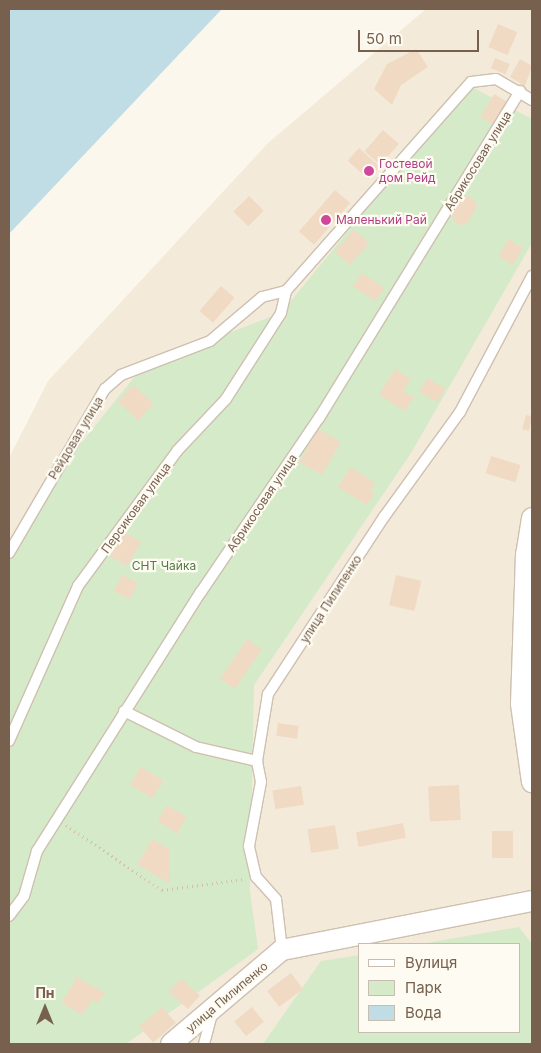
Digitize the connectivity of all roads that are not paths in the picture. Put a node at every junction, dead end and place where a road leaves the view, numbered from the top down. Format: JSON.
{"nodes":[{"id":1,"x":520,"y":91,"type":"junction"},
{"id":2,"x":532,"y":100,"type":"edge"},
{"id":3,"x":532,"y":276,"type":"edge"},
{"id":4,"x":286,"y":291,"type":"junction"},
{"id":5,"x":532,"y":518,"type":"edge"},
{"id":6,"x":9,"y":553,"type":"edge"},
{"id":7,"x":124,"y":711,"type":"junction"},
{"id":8,"x":9,"y":741,"type":"edge"},
{"id":9,"x":257,"y":761,"type":"junction"},
{"id":10,"x":532,"y":778,"type":"edge"},
{"id":11,"x":532,"y":901,"type":"edge"},
{"id":12,"x":9,"y":916,"type":"edge"},
{"id":13,"x":282,"y":950,"type":"junction"},
{"id":14,"x":212,"y":1012,"type":"junction"},
{"id":15,"x":171,"y":1044,"type":"edge"},
{"id":16,"x":204,"y":1044,"type":"edge"}],
"edges":[{"from":1,"to":2,"type":"lane"},
{"from":1,"to":4,"type":"lane"},
{"from":1,"to":7,"type":"lane","name":"Абрикосовая улица"},
{"from":3,"to":9,"type":"lane","name":"улица Пилипенко"},
{"from":4,"to":6,"type":"lane","name":"Рейдовая улица"},
{"from":4,"to":8,"type":"lane","name":"Персиковая улица"},
{"from":5,"to":10,"type":"street"},
{"from":7,"to":9,"type":"lane"},
{"from":7,"to":12,"type":"lane","name":"Абрикосовая улица"},
{"from":9,"to":13,"type":"lane","name":"улица Пилипенко"},
{"from":11,"to":13,"type":"street"},
{"from":13,"to":14,"type":"street","name":"улица Пилипенко"},
{"from":14,"to":15,"type":"street","name":"улица Пилипенко"},
{"from":14,"to":16,"type":"lane"}]}
